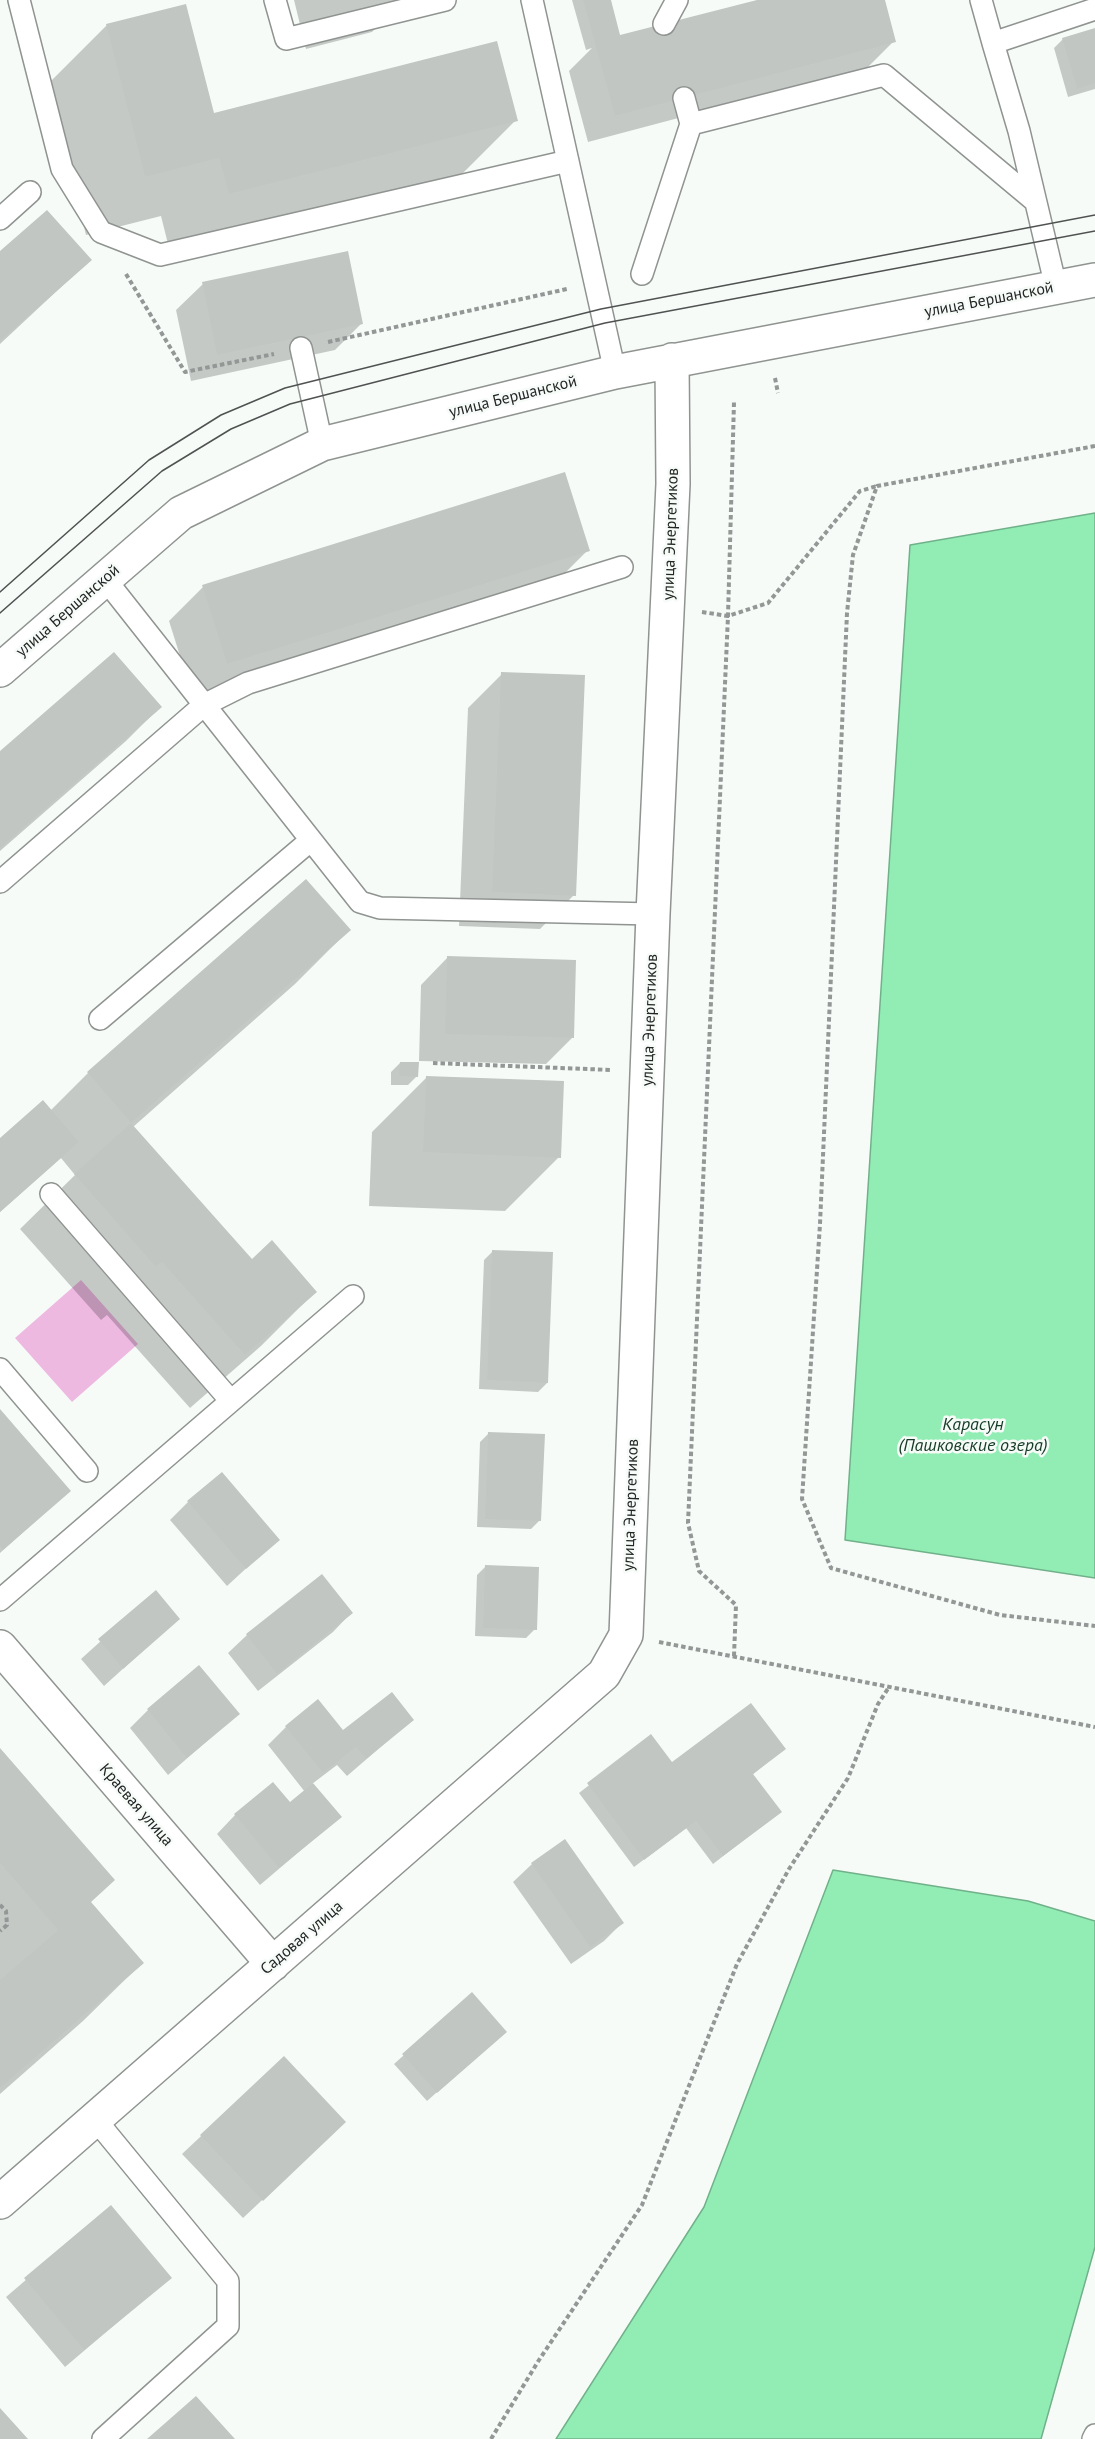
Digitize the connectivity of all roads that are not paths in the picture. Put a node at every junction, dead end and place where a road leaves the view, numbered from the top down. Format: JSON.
{"nodes":[{"id":1,"x":19,"y":0,"type":"edge"},
{"id":2,"x":275,"y":0,"type":"edge"},
{"id":3,"x":445,"y":0,"type":"edge"},
{"id":4,"x":532,"y":0,"type":"edge"},
{"id":5,"x":678,"y":0,"type":"edge"},
{"id":6,"x":981,"y":0,"type":"edge"},
{"id":7,"x":1095,"y":9,"type":"edge"},
{"id":8,"x":664,"y":24,"type":"dead end"},
{"id":9,"x":993,"y":43,"type":"junction"},
{"id":10,"x":684,"y":98,"type":"dead end"},
{"id":11,"x":691,"y":124,"type":"junction"},
{"id":12,"x":568,"y":161,"type":"junction"},
{"id":13,"x":30,"y":192,"type":"dead end"},
{"id":14,"x":1035,"y":201,"type":"junction"},
{"id":15,"x":0,"y":219,"type":"edge"},
{"id":16,"x":642,"y":274,"type":"dead end"},
{"id":17,"x":1095,"y":280,"type":"edge"},
{"id":18,"x":1056,"y":288,"type":"junction"},
{"id":19,"x":301,"y":348,"type":"road end"},
{"id":20,"x":672,"y":360,"type":"junction"},
{"id":21,"x":615,"y":372,"type":"junction"},
{"id":22,"x":322,"y":444,"type":"junction"},
{"id":23,"x":622,"y":567,"type":"dead end"},
{"id":24,"x":105,"y":579,"type":"junction"},
{"id":25,"x":0,"y":670,"type":"edge"},
{"id":26,"x":204,"y":705,"type":"junction"},
{"id":27,"x":311,"y":840,"type":"junction"},
{"id":28,"x":0,"y":882,"type":"edge"},
{"id":29,"x":653,"y":914,"type":"junction"},
{"id":30,"x":100,"y":1019,"type":"dead end"},
{"id":31,"x":51,"y":1194,"type":"dead end"},
{"id":32,"x":353,"y":1296,"type":"dead end"},
{"id":33,"x":0,"y":1369,"type":"edge"},
{"id":34,"x":231,"y":1401,"type":"junction"},
{"id":35,"x":87,"y":1470,"type":"dead end"},
{"id":36,"x":0,"y":1600,"type":"edge"},
{"id":37,"x":0,"y":1647,"type":"edge"},
{"id":38,"x":604,"y":1674,"type":"joint"},
{"id":39,"x":273,"y":1964,"type":"junction"},
{"id":40,"x":95,"y":2119,"type":"junction"},
{"id":41,"x":0,"y":2202,"type":"edge"},
{"id":42,"x":103,"y":2439,"type":"edge"}],
"edges":[{"from":1,"to":12,"type":"lane"},
{"from":2,"to":3,"type":"lane"},
{"from":4,"to":12,"type":"lane"},
{"from":5,"to":8,"type":"lane"},
{"from":6,"to":9,"type":"lane"},
{"from":7,"to":9,"type":"lane"},
{"from":9,"to":14,"type":"lane"},
{"from":10,"to":11,"type":"lane"},
{"from":11,"to":14,"type":"lane"},
{"from":11,"to":16,"type":"lane"},
{"from":12,"to":21,"type":"lane"},
{"from":13,"to":15,"type":"lane"},
{"from":14,"to":18,"type":"lane"},
{"from":17,"to":18,"type":"street","name":"улица Бершанской"},
{"from":18,"to":20,"type":"street","name":"улица Бершанской"},
{"from":19,"to":22,"type":"lane"},
{"from":20,"to":21,"type":"street","name":"улица Бершанской"},
{"from":20,"to":29,"type":"street","name":"улица Энергетиков"},
{"from":21,"to":22,"type":"street","name":"улица Бершанской"},
{"from":22,"to":24,"type":"street","name":"улица Бершанской"},
{"from":23,"to":26,"type":"lane"},
{"from":24,"to":25,"type":"street","name":"улица Бершанской"},
{"from":24,"to":26,"type":"lane"},
{"from":26,"to":27,"type":"lane"},
{"from":26,"to":28,"type":"lane"},
{"from":27,"to":29,"type":"lane"},
{"from":27,"to":30,"type":"lane"},
{"from":29,"to":38,"type":"street","name":"улица Энергетиков"},
{"from":31,"to":34,"type":"lane"},
{"from":32,"to":34,"type":"lane"},
{"from":33,"to":35,"type":"lane"},
{"from":34,"to":36,"type":"lane"},
{"from":37,"to":39,"type":"street","name":"Краевая улица"},
{"from":38,"to":39,"type":"street","name":"Садовая улица"},
{"from":39,"to":40,"type":"street","name":"Садовая улица"},
{"from":40,"to":41,"type":"street","name":"Садовая улица"},
{"from":40,"to":42,"type":"lane"}]}
